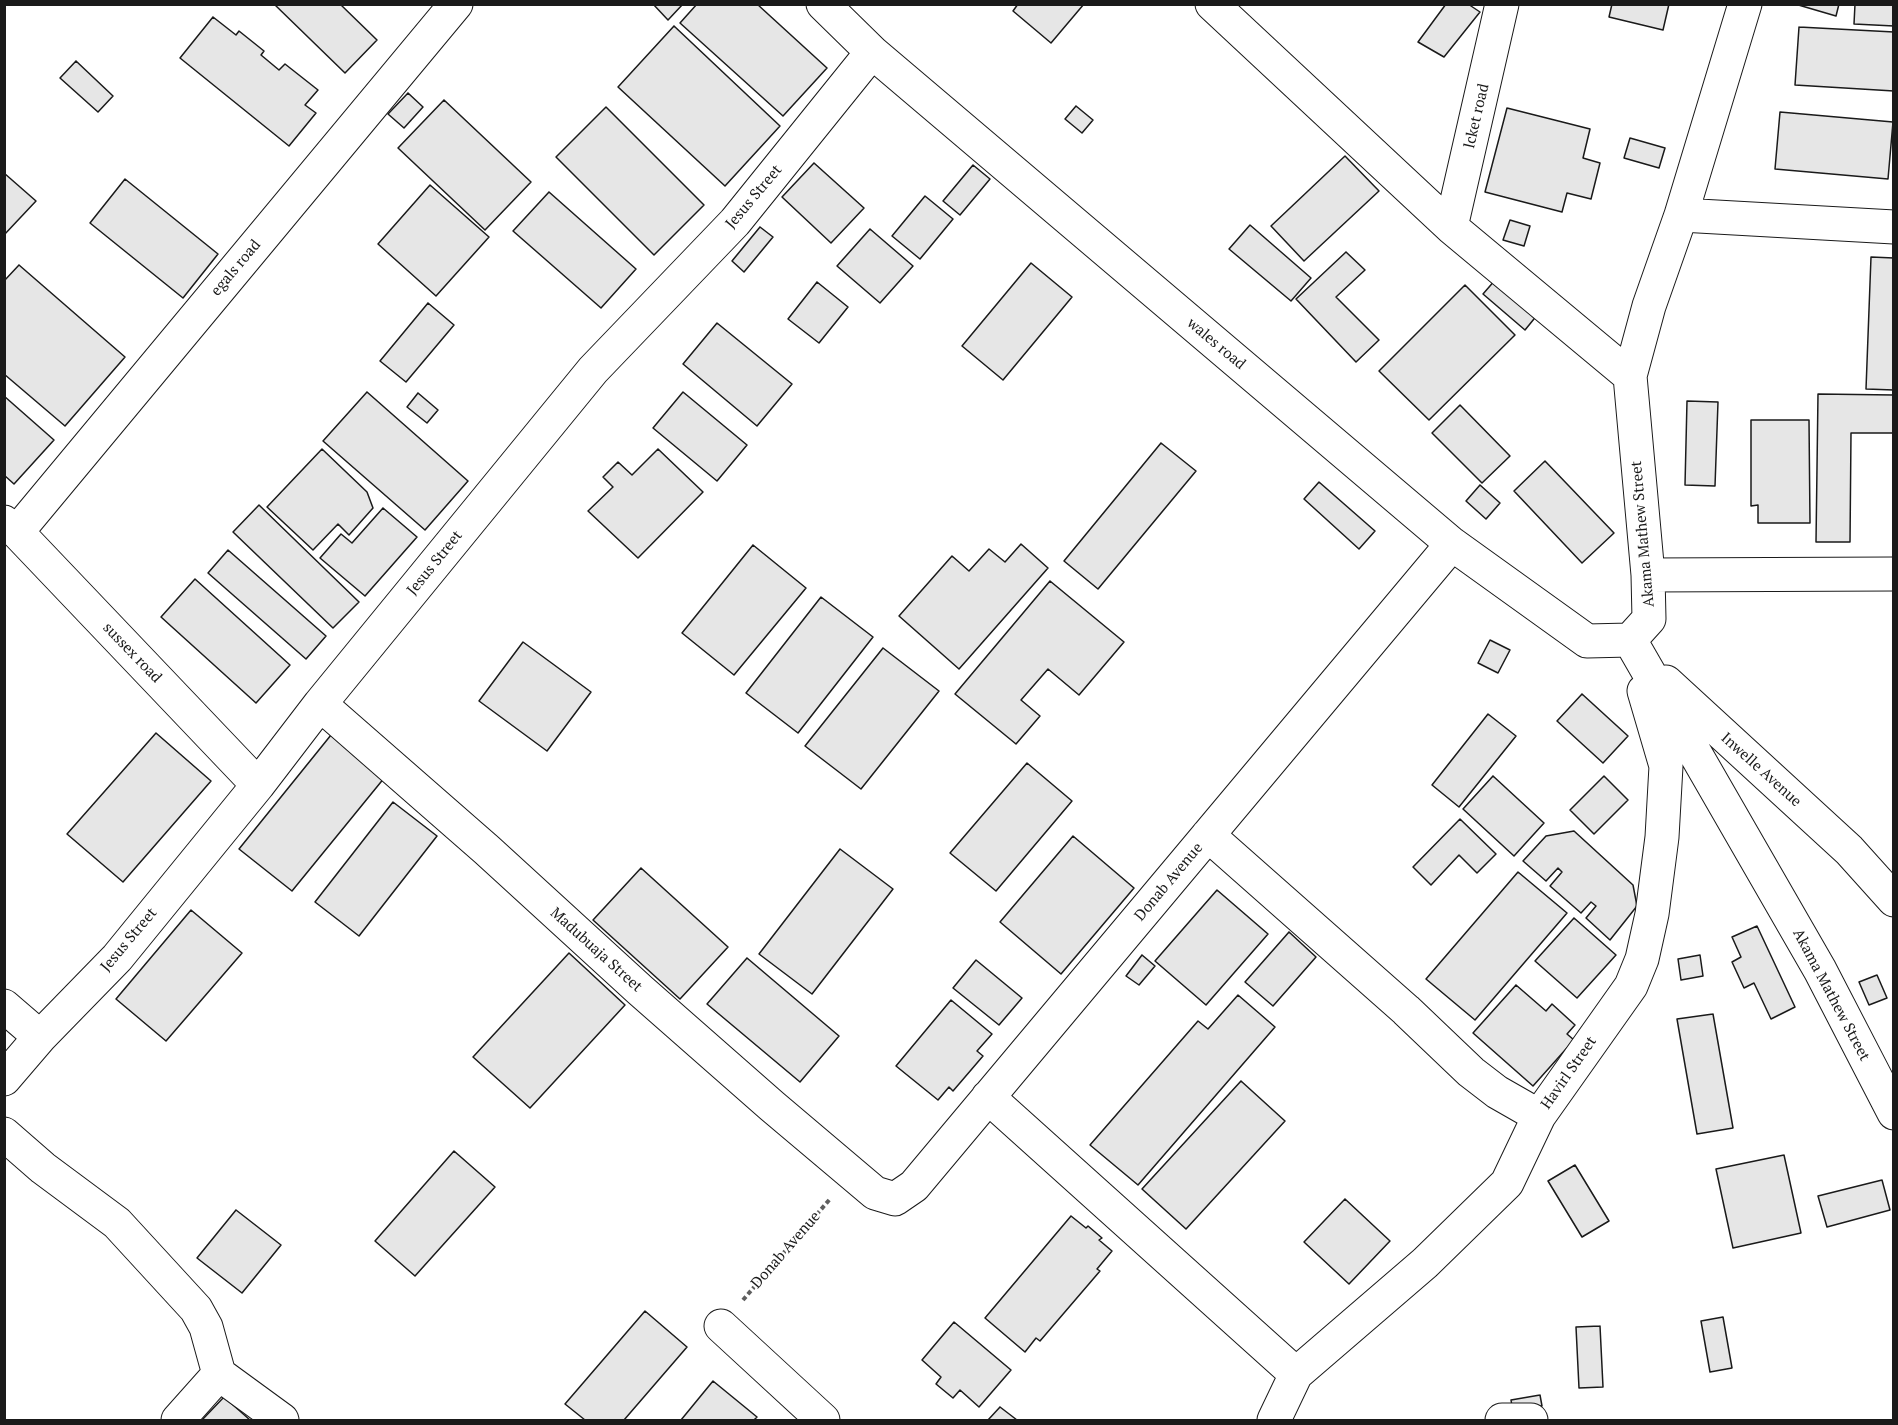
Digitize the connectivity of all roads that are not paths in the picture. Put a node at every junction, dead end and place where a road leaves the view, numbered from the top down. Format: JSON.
{"nodes":[{"id":1,"x":456,"y":4,"type":"edge"},
{"id":2,"x":823,"y":4,"type":"edge"},
{"id":3,"x":1212,"y":4,"type":"edge"},
{"id":4,"x":1502,"y":4,"type":"edge"},
{"id":5,"x":1745,"y":4,"type":"edge"},
{"id":6,"x":872,"y":52,"type":"junction"},
{"id":7,"x":1681,"y":215,"type":"junction"},
{"id":8,"x":1451,"y":227,"type":"junction"},
{"id":9,"x":1893,"y":227,"type":"edge"},
{"id":10,"x":1630,"y":376,"type":"junction"},
{"id":11,"x":11,"y":527,"type":"edge"},
{"id":12,"x":1452,"y":544,"type":"junction"},
{"id":13,"x":1893,"y":574,"type":"edge"},
{"id":14,"x":1648,"y":575,"type":"junction"},
{"id":15,"x":1630,"y":640,"type":"junction"},
{"id":16,"x":320,"y":704,"type":"junction"},
{"id":17,"x":258,"y":785,"type":"junction"},
{"id":18,"x":1208,"y":835,"type":"junction"},
{"id":19,"x":1893,"y":900,"type":"edge"},
{"id":20,"x":4,"y":1006,"type":"edge"},
{"id":21,"x":40,"y":1037,"type":"junction"},
{"id":22,"x":4,"y":1079,"type":"edge"},
{"id":23,"x":988,"y":1097,"type":"junction"},
{"id":24,"x":1893,"y":1113,"type":"edge"},
{"id":25,"x":1539,"y":1116,"type":"junction"},
{"id":26,"x":4,"y":1134,"type":"edge"},
{"id":27,"x":863,"y":1184,"type":"joint"},
{"id":28,"x":721,"y":1326,"type":"road end"},
{"id":29,"x":219,"y":1374,"type":"junction"},
{"id":30,"x":1296,"y":1374,"type":"junction"},
{"id":31,"x":178,"y":1420,"type":"edge"},
{"id":32,"x":282,"y":1420,"type":"edge"},
{"id":33,"x":823,"y":1420,"type":"edge"},
{"id":34,"x":1274,"y":1420,"type":"edge"},
{"id":35,"x":1502,"y":1420,"type":"edge"},
{"id":36,"x":1531,"y":1420,"type":"edge"}],
"edges":[{"from":1,"to":11,"type":"street","name":"egals road"},
{"from":2,"to":6,"type":"street","name":"wales road"},
{"from":3,"to":8,"type":"street"},
{"from":4,"to":8,"type":"street","name":"lcket road"},
{"from":5,"to":7,"type":"street","name":"Akama Mathew Street"},
{"from":6,"to":12,"type":"street","name":"wales road"},
{"from":6,"to":16,"type":"street","name":"Jesus Street"},
{"from":7,"to":9,"type":"street"},
{"from":7,"to":10,"type":"street","name":"Akama Mathew Street"},
{"from":8,"to":10,"type":"street"},
{"from":10,"to":14,"type":"street","name":"Akama Mathew Street"},
{"from":11,"to":17,"type":"street","name":"sussex road"},
{"from":12,"to":15,"type":"street","name":"wales road"},
{"from":12,"to":18,"type":"street","name":"Donab Avenue"},
{"from":13,"to":14,"type":"street"},
{"from":14,"to":15,"type":"street","name":"Akama Mathew Street"},
{"from":15,"to":19,"type":"street","name":"Inwelle Avenue"},
{"from":15,"to":24,"type":"street","name":"Akama Mathew Street"},
{"from":15,"to":25,"type":"street","name":"Havirl Street"},
{"from":16,"to":17,"type":"street","name":"Jesus Street"},
{"from":16,"to":27,"type":"street","name":"Madubuaja Street"},
{"from":17,"to":21,"type":"street","name":"Jesus Street"},
{"from":18,"to":23,"type":"street","name":"Donab Avenue"},
{"from":18,"to":25,"type":"street"},
{"from":20,"to":21,"type":"street"},
{"from":21,"to":22,"type":"street","name":"Jesus Street"},
{"from":23,"to":27,"type":"street","name":"Donab Avenue"},
{"from":23,"to":30,"type":"street"},
{"from":25,"to":30,"type":"street","name":"Havirl Street"},
{"from":26,"to":29,"type":"street"},
{"from":28,"to":33,"type":"street"},
{"from":29,"to":31,"type":"street"},
{"from":29,"to":32,"type":"street"},
{"from":30,"to":34,"type":"street","name":"Havirl Street"},
{"from":35,"to":36,"type":"street"}]}
